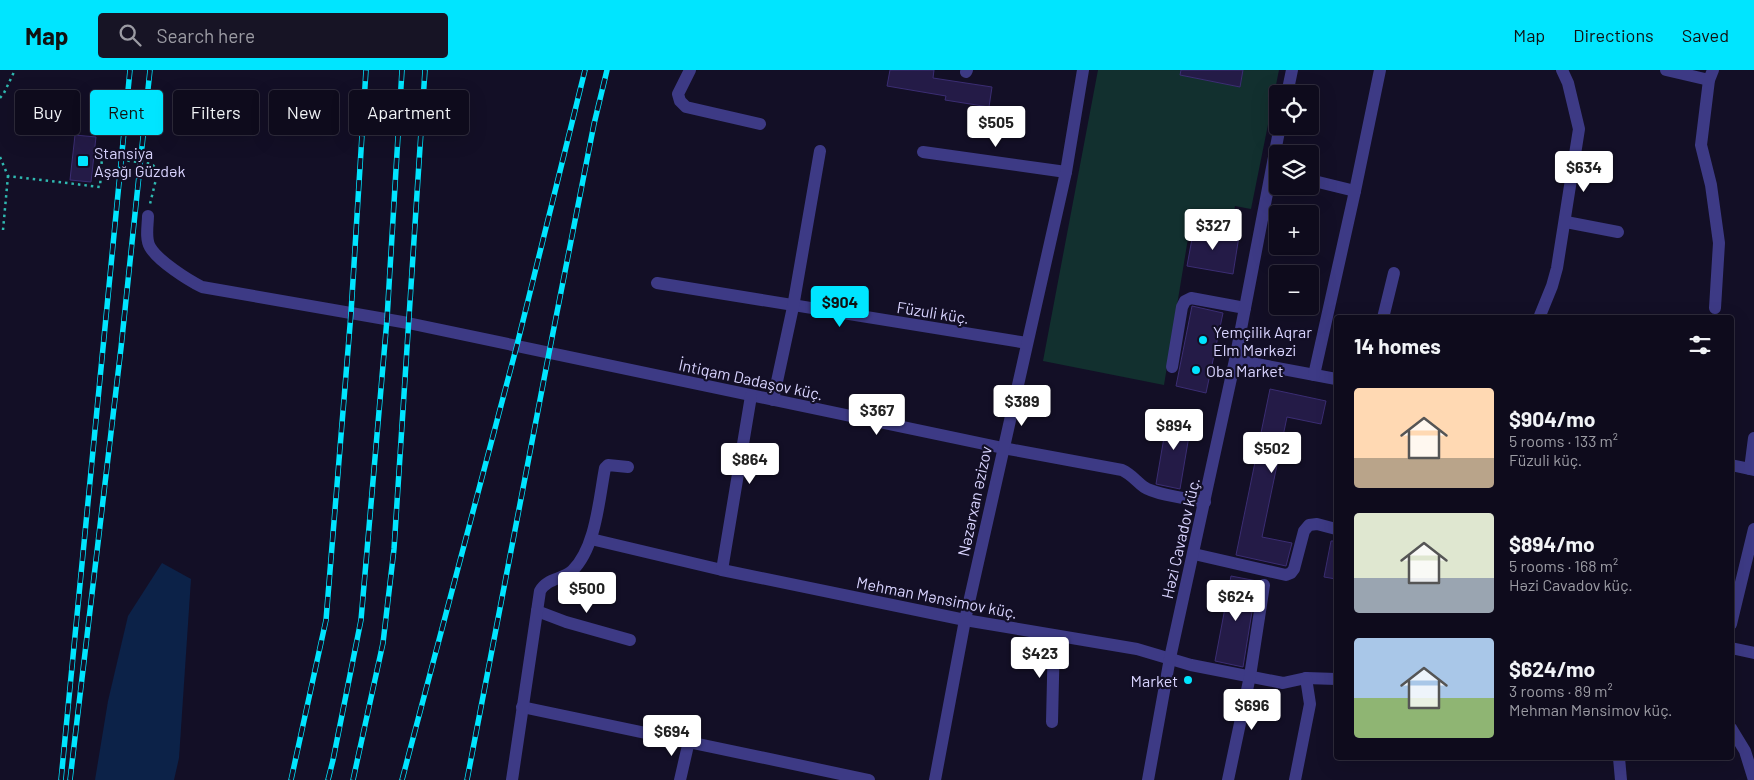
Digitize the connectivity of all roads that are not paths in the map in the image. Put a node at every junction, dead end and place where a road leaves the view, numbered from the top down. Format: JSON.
{"nodes":[{"id":1,"x":690,"y":70,"type":"edge"},
{"id":2,"x":1083,"y":70,"type":"edge"},
{"id":3,"x":1292,"y":70,"type":"edge"},
{"id":4,"x":1380,"y":70,"type":"edge"},
{"id":5,"x":1562,"y":70,"type":"edge"},
{"id":6,"x":1666,"y":70,"type":"edge"},
{"id":7,"x":1711,"y":75,"type":"edge"},
{"id":8,"x":1289,"y":85,"type":"edge"},
{"id":9,"x":760,"y":124,"type":"dead end"},
{"id":10,"x":820,"y":150,"type":"dead end"},
{"id":11,"x":923,"y":152,"type":"dead end"},
{"id":12,"x":1066,"y":172,"type":"junction"},
{"id":13,"x":1319,"y":182,"type":"edge"},
{"id":14,"x":1355,"y":191,"type":"junction"},
{"id":15,"x":1269,"y":195,"type":"edge"},
{"id":16,"x":148,"y":216,"type":"road end"},
{"id":17,"x":1566,"y":222,"type":"junction"},
{"id":18,"x":1618,"y":232,"type":"dead end"},
{"id":19,"x":1394,"y":273,"type":"dead end"},
{"id":20,"x":657,"y":283,"type":"dead end"},
{"id":21,"x":793,"y":306,"type":"junction"},
{"id":22,"x":1245,"y":308,"type":"junction"},
{"id":23,"x":1715,"y":308,"type":"dead end"},
{"id":24,"x":1385,"y":315,"type":"edge"},
{"id":25,"x":1541,"y":315,"type":"edge"},
{"id":26,"x":1027,"y":343,"type":"junction"},
{"id":27,"x":1236,"y":360,"type":"junction"},
{"id":28,"x":1172,"y":367,"type":"dead end"},
{"id":29,"x":1314,"y":375,"type":"junction"},
{"id":30,"x":1334,"y":379,"type":"edge"},
{"id":31,"x":751,"y":396,"type":"junction"},
{"id":32,"x":773,"y":400,"type":"junction"},
{"id":33,"x":1754,"y":438,"type":"edge"},
{"id":34,"x":1002,"y":448,"type":"junction"},
{"id":35,"x":1734,"y":466,"type":"edge"},
{"id":36,"x":628,"y":467,"type":"dead end"},
{"id":37,"x":1752,"y":470,"type":"edge"},
{"id":38,"x":1205,"y":502,"type":"junction"},
{"id":39,"x":1334,"y":528,"type":"edge"},
{"id":40,"x":1754,"y":529,"type":"edge"},
{"id":41,"x":591,"y":539,"type":"junction"},
{"id":42,"x":1194,"y":554,"type":"junction"},
{"id":43,"x":722,"y":570,"type":"junction"},
{"id":44,"x":1264,"y":585,"type":"dead end"},
{"id":45,"x":537,"y":611,"type":"junction"},
{"id":46,"x":1734,"y":612,"type":"edge"},
{"id":47,"x":965,"y":620,"type":"junction"},
{"id":48,"x":1054,"y":636,"type":"junction"},
{"id":49,"x":630,"y":640,"type":"dead end"},
{"id":50,"x":1734,"y":649,"type":"edge"},
{"id":51,"x":1754,"y":653,"type":"edge"},
{"id":52,"x":1170,"y":658,"type":"junction"},
{"id":53,"x":1250,"y":676,"type":"junction"},
{"id":54,"x":1306,"y":678,"type":"junction"},
{"id":55,"x":1334,"y":679,"type":"edge"},
{"id":56,"x":522,"y":707,"type":"junction"},
{"id":57,"x":1052,"y":722,"type":"dead end"},
{"id":58,"x":1734,"y":733,"type":"edge"},
{"id":59,"x":690,"y":741,"type":"junction"},
{"id":60,"x":1619,"y":760,"type":"edge"},
{"id":61,"x":512,"y":780,"type":"edge"},
{"id":62,"x":680,"y":780,"type":"edge"},
{"id":63,"x":869,"y":780,"type":"edge"},
{"id":64,"x":935,"y":780,"type":"edge"},
{"id":65,"x":1148,"y":780,"type":"edge"},
{"id":66,"x":1228,"y":780,"type":"edge"},
{"id":67,"x":1295,"y":780,"type":"edge"},
{"id":68,"x":1621,"y":780,"type":"edge"},
{"id":69,"x":1754,"y":780,"type":"edge"}],
"edges":[{"from":1,"to":9,"type":"street"},
{"from":2,"to":12,"type":"street","name":"Nəzərxan Əzizov"},
{"from":3,"to":8,"type":"street"},
{"from":4,"to":14,"type":"street"},
{"from":5,"to":17,"type":"street"},
{"from":6,"to":7,"type":"street"},
{"from":7,"to":23,"type":"street"},
{"from":10,"to":21,"type":"street"},
{"from":11,"to":12,"type":"street"},
{"from":12,"to":26,"type":"street","name":"Nəzərxan Əzizov"},
{"from":13,"to":14,"type":"street"},
{"from":14,"to":29,"type":"street"},
{"from":15,"to":22,"type":"street","name":"Həzi Cavadov küç."},
{"from":16,"to":31,"type":"street","name":"İntiqam Dadaşov küç."},
{"from":17,"to":18,"type":"street"},
{"from":17,"to":25,"type":"street"},
{"from":19,"to":24,"type":"street"},
{"from":20,"to":21,"type":"street","name":"Füzuli küç."},
{"from":21,"to":26,"type":"street","name":"Füzuli küç."},
{"from":21,"to":32,"type":"street"},
{"from":22,"to":27,"type":"street","name":"Həzi Cavadov küç."},
{"from":22,"to":28,"type":"street"},
{"from":26,"to":34,"type":"street","name":"Nəzərxan Əzizov"},
{"from":27,"to":29,"type":"street"},
{"from":27,"to":38,"type":"street","name":"Həzi Cavadov küç."},
{"from":29,"to":30,"type":"street"},
{"from":31,"to":32,"type":"street","name":"İntiqam Dadaşov küç."},
{"from":31,"to":43,"type":"street"},
{"from":32,"to":34,"type":"street","name":"İntiqam Dadaşov küç."},
{"from":33,"to":37,"type":"street"},
{"from":34,"to":38,"type":"street","name":"İntiqam Dadaşov küç."},
{"from":34,"to":47,"type":"street","name":"Nəzərxan Əzizov"},
{"from":35,"to":37,"type":"street"},
{"from":36,"to":41,"type":"street"},
{"from":38,"to":42,"type":"street","name":"Həzi Cavadov küç."},
{"from":39,"to":42,"type":"street"},
{"from":40,"to":46,"type":"street"},
{"from":41,"to":43,"type":"street","name":"Mehman Mənsimov küç."},
{"from":41,"to":45,"type":"street"},
{"from":42,"to":52,"type":"street","name":"Həzi Cavadov küç."},
{"from":43,"to":47,"type":"street","name":"Mehman Mənsimov küç."},
{"from":44,"to":53,"type":"street"},
{"from":45,"to":49,"type":"street"},
{"from":45,"to":56,"type":"street"},
{"from":47,"to":48,"type":"street","name":"Mehman Mənsimov küç."},
{"from":47,"to":64,"type":"street","name":"Nəzərxan Əzizov"},
{"from":48,"to":52,"type":"street","name":"Mehman Mənsimov küç."},
{"from":48,"to":57,"type":"street"},
{"from":50,"to":51,"type":"street"},
{"from":52,"to":53,"type":"street","name":"Mehman Mənsimov küç."},
{"from":52,"to":65,"type":"street","name":"Həzi Cavadov küç."},
{"from":53,"to":54,"type":"street","name":"Mehman Mənsimov küç."},
{"from":53,"to":66,"type":"street"},
{"from":54,"to":55,"type":"street","name":"Mehman Mənsimov küç."},
{"from":54,"to":67,"type":"street"},
{"from":56,"to":59,"type":"street"},
{"from":56,"to":61,"type":"street"},
{"from":58,"to":69,"type":"street"},
{"from":59,"to":62,"type":"street"},
{"from":59,"to":63,"type":"street"},
{"from":60,"to":68,"type":"street"}]}
